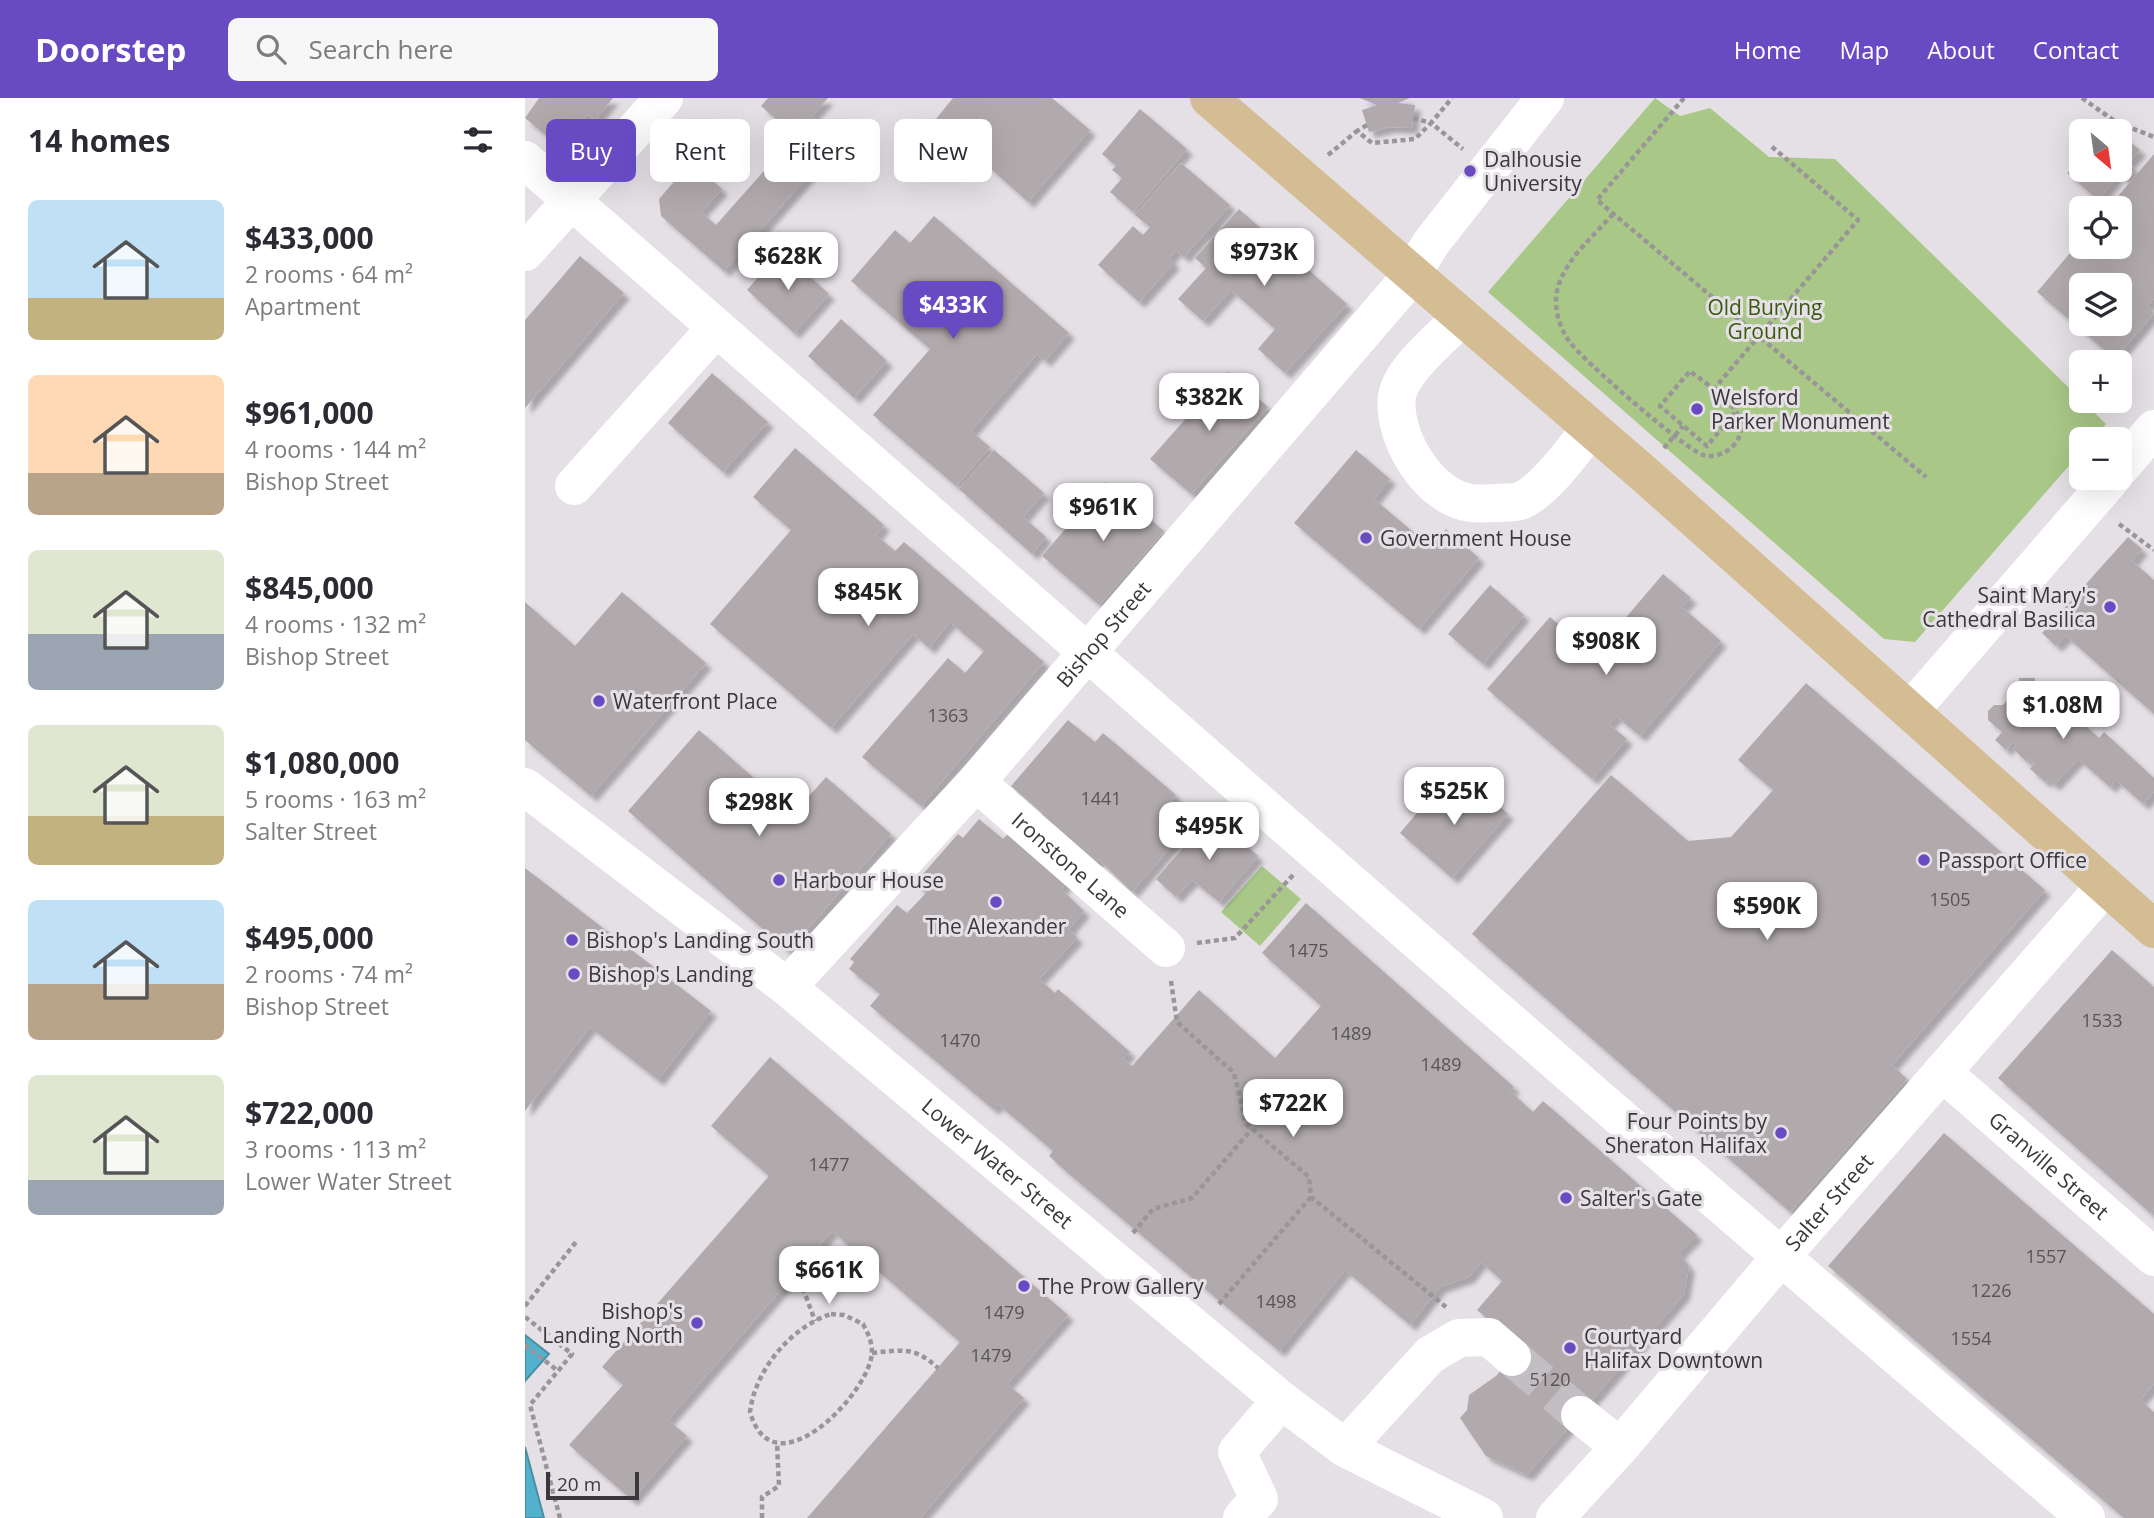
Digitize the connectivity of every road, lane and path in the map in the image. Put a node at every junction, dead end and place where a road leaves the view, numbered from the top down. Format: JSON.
{"nodes":[{"id":1,"x":664,"y":98,"type":"edge"},
{"id":2,"x":1209,"y":98,"type":"edge"},
{"id":3,"x":1452,"y":98,"type":"edge"},
{"id":4,"x":1545,"y":98,"type":"edge"},
{"id":5,"x":1684,"y":98,"type":"edge"},
{"id":6,"x":2083,"y":98,"type":"edge"},
{"id":7,"x":1413,"y":118,"type":"dead end"},
{"id":8,"x":1431,"y":123,"type":"junction"},
{"id":9,"x":1367,"y":125,"type":"dead end"},
{"id":10,"x":2154,"y":137,"type":"edge"},
{"id":11,"x":1771,"y":146,"type":"dead end"},
{"id":12,"x":525,"y":160,"type":"edge"},
{"id":13,"x":1486,"y":172,"type":"junction"},
{"id":14,"x":570,"y":200,"type":"junction"},
{"id":15,"x":1613,"y":214,"type":"junction"},
{"id":16,"x":525,"y":252,"type":"edge"},
{"id":17,"x":1412,"y":275,"type":"junction"},
{"id":18,"x":1461,"y":318,"type":"junction"},
{"id":19,"x":716,"y":328,"type":"junction"},
{"id":20,"x":1758,"y":336,"type":"junction"},
{"id":21,"x":1713,"y":390,"type":"junction"},
{"id":22,"x":1660,"y":406,"type":"junction"},
{"id":23,"x":1644,"y":409,"type":"junction"},
{"id":24,"x":1737,"y":410,"type":"junction"},
{"id":25,"x":1683,"y":426,"type":"junction"},
{"id":26,"x":1591,"y":428,"type":"junction"},
{"id":27,"x":2154,"y":429,"type":"edge"},
{"id":28,"x":1675,"y":436,"type":"junction"},
{"id":29,"x":2132,"y":454,"type":"edge"},
{"id":30,"x":1926,"y":477,"type":"dead end"},
{"id":31,"x":574,"y":486,"type":"dead end"},
{"id":32,"x":2102,"y":490,"type":"edge"},
{"id":33,"x":2119,"y":524,"type":"dead end"},
{"id":34,"x":2154,"y":550,"type":"edge"},
{"id":35,"x":1085,"y":653,"type":"junction"},
{"id":36,"x":1910,"y":711,"type":"junction"},
{"id":37,"x":976,"y":782,"type":"junction"},
{"id":38,"x":525,"y":787,"type":"edge"},
{"id":39,"x":1315,"y":851,"type":"junction"},
{"id":40,"x":2105,"y":886,"type":"junction"},
{"id":41,"x":2154,"y":929,"type":"edge"},
{"id":42,"x":1235,"y":938,"type":"dead end"},
{"id":43,"x":1166,"y":948,"type":"joint"},
{"id":44,"x":787,"y":987,"type":"junction"},
{"id":45,"x":1942,"y":1072,"type":"junction"},
{"id":46,"x":1252,"y":1129,"type":"junction"},
{"id":47,"x":1311,"y":1197,"type":"junction"},
{"id":48,"x":1153,"y":1209,"type":"dead end"},
{"id":49,"x":576,"y":1242,"type":"dead end"},
{"id":50,"x":1780,"y":1257,"type":"junction"},
{"id":51,"x":2154,"y":1257,"type":"edge"},
{"id":52,"x":797,"y":1272,"type":"dead end"},
{"id":53,"x":525,"y":1306,"type":"edge"},
{"id":54,"x":525,"y":1317,"type":"edge"},
{"id":55,"x":815,"y":1321,"type":"junction"},
{"id":56,"x":1198,"y":1329,"type":"junction"},
{"id":57,"x":1459,"y":1338,"type":"junction"},
{"id":58,"x":525,"y":1345,"type":"edge"},
{"id":59,"x":872,"y":1353,"type":"junction"},
{"id":60,"x":1512,"y":1357,"type":"tunnel mouth"},
{"id":61,"x":938,"y":1368,"type":"dead end"},
{"id":62,"x":558,"y":1371,"type":"junction"},
{"id":63,"x":1281,"y":1400,"type":"junction"},
{"id":64,"x":1580,"y":1415,"type":"tunnel mouth"},
{"id":65,"x":776,"y":1443,"type":"junction"},
{"id":66,"x":1620,"y":1447,"type":"junction"},
{"id":67,"x":1345,"y":1448,"type":"junction"},
{"id":68,"x":1463,"y":1514,"type":"edge"},
{"id":69,"x":561,"y":1518,"type":"edge"},
{"id":70,"x":762,"y":1518,"type":"edge"},
{"id":71,"x":1242,"y":1518,"type":"edge"},
{"id":72,"x":1555,"y":1518,"type":"edge"},
{"id":73,"x":2086,"y":1518,"type":"edge"}],
"edges":[{"from":1,"to":14,"type":"street"},
{"from":2,"to":17,"type":"main road"},
{"from":3,"to":8,"type":"path"},
{"from":4,"to":13,"type":"street","name":"Bishop Street"},
{"from":5,"to":15,"type":"path"},
{"from":6,"to":10,"type":"path"},
{"from":7,"to":8,"type":"path"},
{"from":8,"to":9,"type":"path"},
{"from":8,"to":13,"type":"path"},
{"from":11,"to":20,"type":"path"},
{"from":12,"to":14,"type":"street"},
{"from":13,"to":17,"type":"street","name":"Bishop Street"},
{"from":14,"to":16,"type":"street"},
{"from":14,"to":19,"type":"street"},
{"from":15,"to":20,"type":"path"},
{"from":15,"to":23,"type":"path"},
{"from":17,"to":18,"type":"main road"},
{"from":17,"to":35,"type":"street","name":"Bishop Street"},
{"from":18,"to":26,"type":"main road"},
{"from":18,"to":26,"type":"street"},
{"from":19,"to":31,"type":"street"},
{"from":19,"to":35,"type":"street"},
{"from":20,"to":21,"type":"path"},
{"from":20,"to":30,"type":"path"},
{"from":21,"to":22,"type":"path"},
{"from":21,"to":24,"type":"path"},
{"from":22,"to":23,"type":"path"},
{"from":22,"to":25,"type":"path"},
{"from":23,"to":28,"type":"path"},
{"from":24,"to":25,"type":"path"},
{"from":24,"to":28,"type":"path"},
{"from":25,"to":28,"type":"path"},
{"from":26,"to":36,"type":"main road"},
{"from":27,"to":29,"type":"street"},
{"from":32,"to":36,"type":"street"},
{"from":33,"to":34,"type":"path"},
{"from":35,"to":37,"type":"street","name":"Bishop Street"},
{"from":35,"to":39,"type":"street"},
{"from":36,"to":40,"type":"main road"},
{"from":37,"to":43,"type":"street","name":"Ironstone Lane"},
{"from":37,"to":44,"type":"street","name":"Bishop Street"},
{"from":38,"to":44,"type":"street","name":"Lower Water Street"},
{"from":39,"to":42,"type":"path"},
{"from":39,"to":50,"type":"street"},
{"from":40,"to":41,"type":"main road"},
{"from":40,"to":45,"type":"street","name":"Salter Street"},
{"from":43,"to":46,"type":"path"},
{"from":44,"to":56,"type":"street","name":"Lower Water Street"},
{"from":45,"to":50,"type":"street","name":"Salter Street"},
{"from":45,"to":51,"type":"street","name":"Granville Street"},
{"from":46,"to":47,"type":"path"},
{"from":46,"to":48,"type":"path"},
{"from":47,"to":56,"type":"path"},
{"from":47,"to":57,"type":"path"},
{"from":49,"to":53,"type":"path"},
{"from":50,"to":66,"type":"street","name":"Salter Street"},
{"from":50,"to":73,"type":"street"},
{"from":52,"to":55,"type":"path"},
{"from":54,"to":62,"type":"path"},
{"from":55,"to":59,"type":"path"},
{"from":55,"to":65,"type":"path"},
{"from":56,"to":63,"type":"street","name":"Lower Water Street"},
{"from":57,"to":60,"type":"street"},
{"from":57,"to":67,"type":"street"},
{"from":58,"to":62,"type":"path"},
{"from":59,"to":61,"type":"path"},
{"from":59,"to":65,"type":"path"},
{"from":62,"to":69,"type":"path"},
{"from":63,"to":67,"type":"street","name":"Lower Water Street"},
{"from":63,"to":71,"type":"street"},
{"from":64,"to":66,"type":"street"},
{"from":65,"to":70,"type":"path"},
{"from":66,"to":72,"type":"street","name":"Salter Street"},
{"from":67,"to":68,"type":"street","name":"Lower Water Street"}]}
